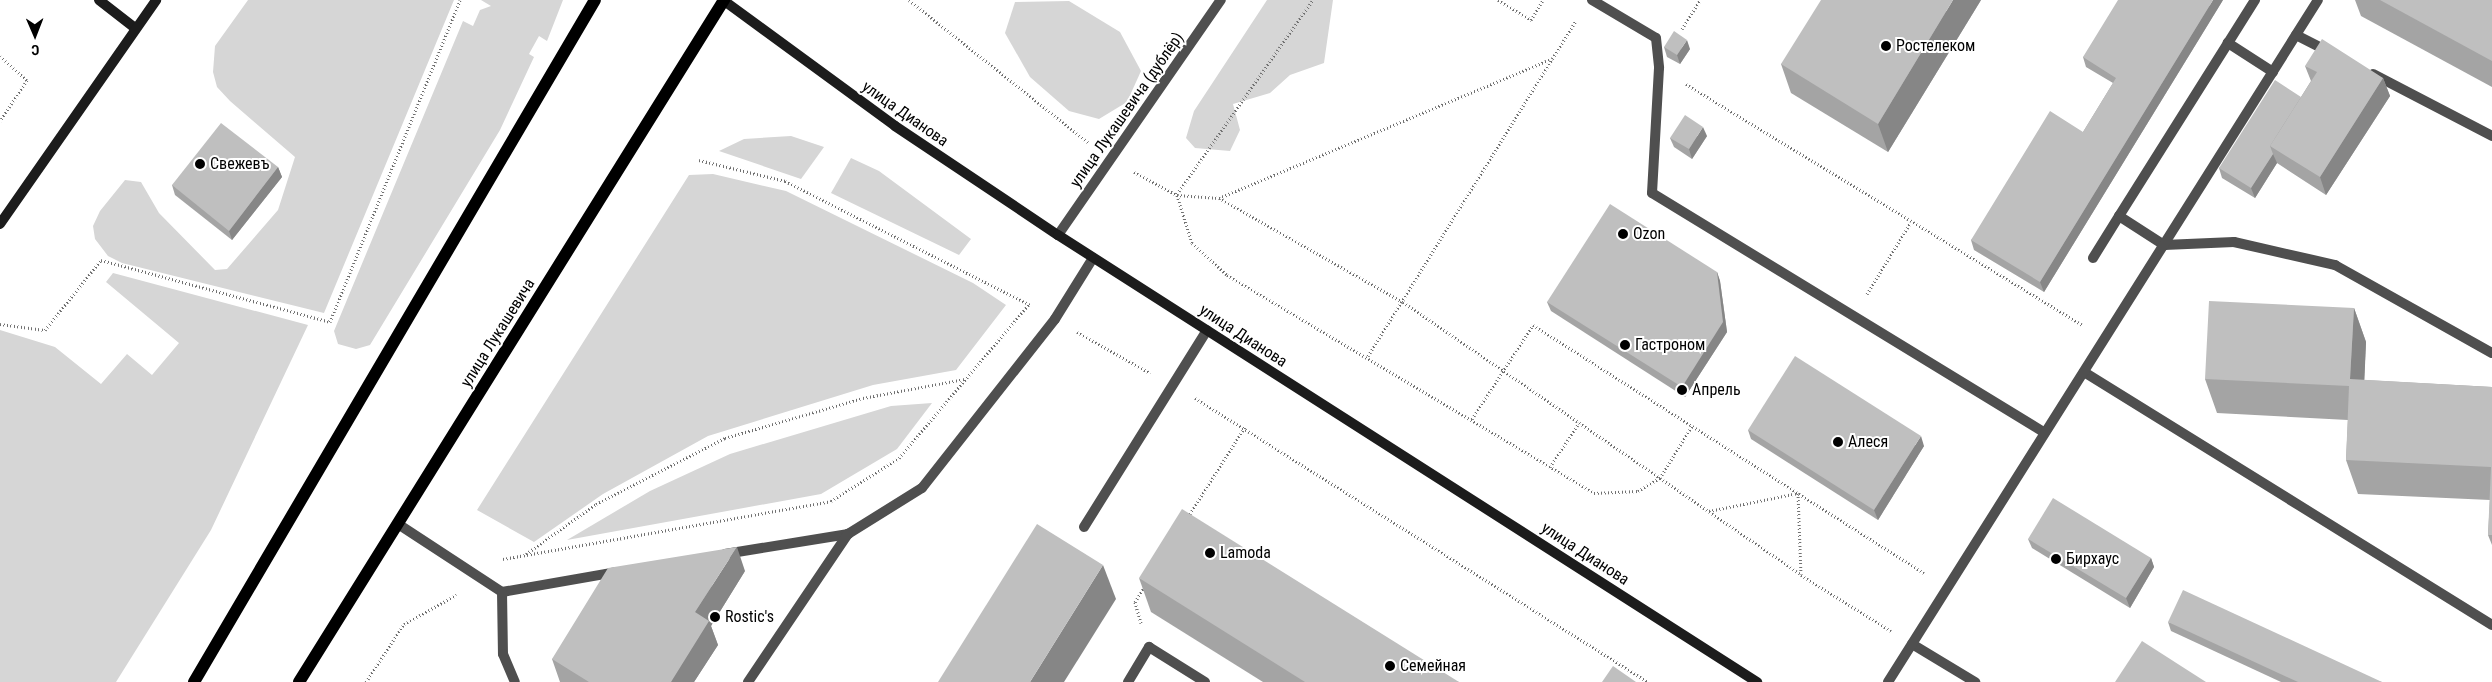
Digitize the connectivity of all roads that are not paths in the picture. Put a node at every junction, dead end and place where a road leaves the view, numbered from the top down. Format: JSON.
{"nodes":[{"id":1,"x":99,"y":0,"type":"edge"},
{"id":2,"x":156,"y":0,"type":"edge"},
{"id":3,"x":596,"y":0,"type":"edge"},
{"id":4,"x":724,"y":0,"type":"edge"},
{"id":5,"x":1220,"y":0,"type":"edge"},
{"id":6,"x":1592,"y":0,"type":"edge"},
{"id":7,"x":2255,"y":0,"type":"edge"},
{"id":8,"x":2318,"y":0,"type":"edge"},
{"id":9,"x":135,"y":28,"type":"junction"},
{"id":10,"x":2296,"y":35,"type":"junction"},
{"id":11,"x":2228,"y":43,"type":"junction"},
{"id":12,"x":2339,"y":57,"type":"edge"},
{"id":13,"x":2364,"y":70,"type":"edge"},
{"id":14,"x":2273,"y":72,"type":"junction"},
{"id":15,"x":2492,"y":136,"type":"edge"},
{"id":16,"x":2118,"y":216,"type":"junction"},
{"id":17,"x":0,"y":224,"type":"edge"},
{"id":18,"x":1058,"y":235,"type":"junction"},
{"id":19,"x":2164,"y":245,"type":"junction"},
{"id":20,"x":1093,"y":258,"type":"junction"},
{"id":21,"x":2092,"y":258,"type":"dead end"},
{"id":22,"x":1207,"y":330,"type":"junction"},
{"id":23,"x":2492,"y":352,"type":"edge"},
{"id":24,"x":2084,"y":372,"type":"junction"},
{"id":25,"x":2045,"y":433,"type":"junction"},
{"id":26,"x":398,"y":524,"type":"junction"},
{"id":27,"x":1084,"y":527,"type":"dead end"},
{"id":28,"x":848,"y":534,"type":"junction"},
{"id":29,"x":713,"y":556,"type":"edge"},
{"id":30,"x":627,"y":571,"type":"edge"},
{"id":31,"x":502,"y":592,"type":"junction"},
{"id":32,"x":2492,"y":625,"type":"edge"},
{"id":33,"x":1912,"y":644,"type":"junction"},
{"id":34,"x":194,"y":682,"type":"edge"},
{"id":35,"x":299,"y":682,"type":"edge"},
{"id":36,"x":515,"y":682,"type":"edge"},
{"id":37,"x":748,"y":682,"type":"edge"},
{"id":38,"x":1128,"y":682,"type":"edge"},
{"id":39,"x":1205,"y":682,"type":"edge"},
{"id":40,"x":1757,"y":682,"type":"edge"},
{"id":41,"x":1888,"y":682,"type":"edge"},
{"id":42,"x":1975,"y":682,"type":"edge"}],
"edges":[{"from":1,"to":9,"type":"main road"},
{"from":2,"to":9,"type":"main road"},
{"from":3,"to":34,"type":"main road"},
{"from":4,"to":18,"type":"main road","name":"улица Дианова"},
{"from":4,"to":26,"type":"main road","name":"улица Лукашевича"},
{"from":5,"to":18,"type":"street","name":"улица Лукашевича (дублёр)"},
{"from":6,"to":25,"type":"street"},
{"from":7,"to":11,"type":"street"},
{"from":8,"to":10,"type":"street"},
{"from":9,"to":17,"type":"main road"},
{"from":10,"to":12,"type":"street"},
{"from":10,"to":14,"type":"street"},
{"from":11,"to":14,"type":"street"},
{"from":11,"to":16,"type":"street"},
{"from":13,"to":15,"type":"street"},
{"from":14,"to":19,"type":"street"},
{"from":16,"to":19,"type":"street"},
{"from":16,"to":21,"type":"street"},
{"from":18,"to":20,"type":"main road","name":"улица Дианова"},
{"from":19,"to":23,"type":"street"},
{"from":19,"to":24,"type":"street"},
{"from":20,"to":22,"type":"main road","name":"улица Дианова"},
{"from":20,"to":28,"type":"street"},
{"from":22,"to":27,"type":"street"},
{"from":22,"to":40,"type":"main road","name":"улица Дианова"},
{"from":24,"to":25,"type":"street"},
{"from":24,"to":32,"type":"street"},
{"from":25,"to":33,"type":"street"},
{"from":26,"to":31,"type":"street"},
{"from":26,"to":35,"type":"main road","name":"улица Лукашевича"},
{"from":28,"to":29,"type":"street"},
{"from":28,"to":37,"type":"street"},
{"from":30,"to":31,"type":"street"},
{"from":31,"to":36,"type":"street"},
{"from":33,"to":41,"type":"street"},
{"from":33,"to":42,"type":"street"},
{"from":38,"to":39,"type":"street"}]}
